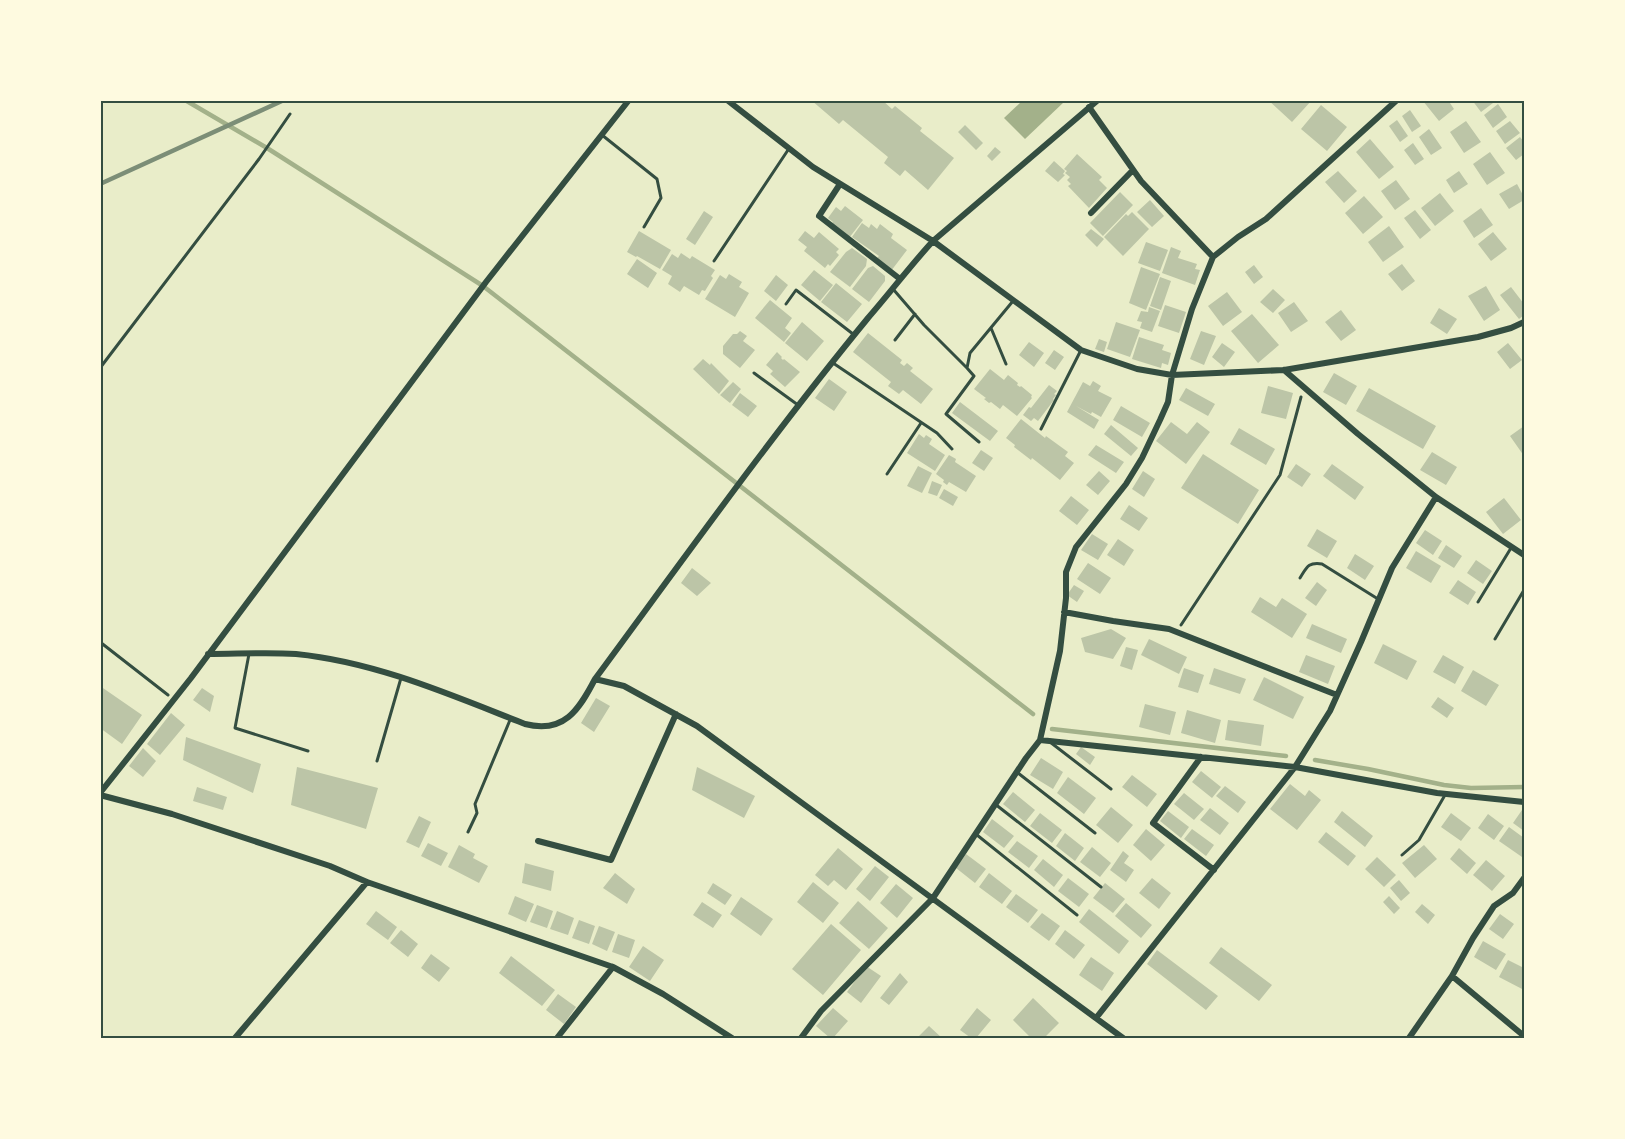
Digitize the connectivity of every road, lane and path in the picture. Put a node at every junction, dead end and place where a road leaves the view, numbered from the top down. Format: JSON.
{"nodes":[{"id":1,"x":629,"y":100,"type":"edge"},
{"id":2,"x":727,"y":100,"type":"edge"},
{"id":3,"x":1098,"y":100,"type":"edge"},
{"id":4,"x":1397,"y":100,"type":"edge"},
{"id":5,"x":1089,"y":107,"type":"junction"},
{"id":6,"x":290,"y":114,"type":"dead end"},
{"id":7,"x":602,"y":135,"type":"junction"},
{"id":8,"x":789,"y":148,"type":"junction"},
{"id":9,"x":1133,"y":170,"type":"junction"},
{"id":10,"x":840,"y":184,"type":"junction"},
{"id":11,"x":1091,"y":213,"type":"dead end"},
{"id":12,"x":644,"y":227,"type":"dead end"},
{"id":13,"x":933,"y":241,"type":"junction"},
{"id":14,"x":1213,"y":256,"type":"junction"},
{"id":15,"x":714,"y":261,"type":"dead end"},
{"id":16,"x":900,"y":279,"type":"junction"},
{"id":17,"x":893,"y":289,"type":"junction"},
{"id":18,"x":1012,"y":301,"type":"junction"},
{"id":19,"x":786,"y":304,"type":"dead end"},
{"id":20,"x":915,"y":315,"type":"junction"},
{"id":21,"x":1524,"y":322,"type":"edge"},
{"id":22,"x":991,"y":328,"type":"junction"},
{"id":23,"x":854,"y":335,"type":"junction"},
{"id":24,"x":895,"y":340,"type":"dead end"},
{"id":25,"x":1081,"y":350,"type":"junction"},
{"id":26,"x":831,"y":362,"type":"junction"},
{"id":27,"x":1006,"y":364,"type":"dead end"},
{"id":28,"x":100,"y":368,"type":"edge"},
{"id":29,"x":967,"y":368,"type":"junction"},
{"id":30,"x":1284,"y":370,"type":"junction"},
{"id":31,"x":754,"y":373,"type":"dead end"},
{"id":32,"x":1172,"y":375,"type":"junction"},
{"id":33,"x":1304,"y":386,"type":"junction"},
{"id":34,"x":798,"y":405,"type":"junction"},
{"id":35,"x":921,"y":423,"type":"junction"},
{"id":36,"x":1041,"y":429,"type":"dead end"},
{"id":37,"x":979,"y":442,"type":"dead end"},
{"id":38,"x":952,"y":449,"type":"dead end"},
{"id":39,"x":887,"y":474,"type":"dead end"},
{"id":40,"x":1436,"y":497,"type":"junction"},
{"id":41,"x":1512,"y":547,"type":"junction"},
{"id":42,"x":1524,"y":555,"type":"edge"},
{"id":43,"x":1300,"y":578,"type":"dead end"},
{"id":44,"x":1524,"y":590,"type":"edge"},
{"id":45,"x":1378,"y":599,"type":"junction"},
{"id":46,"x":1478,"y":602,"type":"dead end"},
{"id":47,"x":1064,"y":612,"type":"junction"},
{"id":48,"x":1177,"y":632,"type":"junction"},
{"id":49,"x":1495,"y":639,"type":"dead end"},
{"id":50,"x":100,"y":642,"type":"edge"},
{"id":51,"x":208,"y":654,"type":"junction"},
{"id":52,"x":249,"y":654,"type":"junction"},
{"id":53,"x":401,"y":678,"type":"junction"},
{"id":54,"x":595,"y":679,"type":"junction"},
{"id":55,"x":1337,"y":695,"type":"junction"},
{"id":56,"x":174,"y":700,"type":"junction"},
{"id":57,"x":676,"y":714,"type":"junction"},
{"id":58,"x":511,"y":718,"type":"junction"},
{"id":59,"x":1040,"y":740,"type":"junction"},
{"id":60,"x":1048,"y":741,"type":"junction"},
{"id":61,"x":308,"y":751,"type":"dead end"},
{"id":62,"x":1201,"y":757,"type":"junction"},
{"id":63,"x":377,"y":761,"type":"dead end"},
{"id":64,"x":1295,"y":767,"type":"junction"},
{"id":65,"x":1017,"y":772,"type":"junction"},
{"id":66,"x":1111,"y":789,"type":"dead end"},
{"id":67,"x":100,"y":794,"type":"edge"},
{"id":68,"x":1446,"y":794,"type":"junction"},
{"id":69,"x":1524,"y":802,"type":"edge"},
{"id":70,"x":995,"y":804,"type":"junction"},
{"id":71,"x":468,"y":832,"type":"dead end"},
{"id":72,"x":1095,"y":833,"type":"dead end"},
{"id":73,"x":975,"y":834,"type":"junction"},
{"id":74,"x":538,"y":841,"type":"dead end"},
{"id":75,"x":1402,"y":855,"type":"dead end"},
{"id":76,"x":1214,"y":870,"type":"junction"},
{"id":77,"x":1524,"y":878,"type":"edge"},
{"id":78,"x":367,"y":882,"type":"junction"},
{"id":79,"x":1101,"y":887,"type":"dead end"},
{"id":80,"x":933,"y":898,"type":"junction"},
{"id":81,"x":1077,"y":915,"type":"dead end"},
{"id":82,"x":613,"y":967,"type":"junction"},
{"id":83,"x":1452,"y":976,"type":"junction"},
{"id":84,"x":1096,"y":1018,"type":"junction"},
{"id":85,"x":1524,"y":1035,"type":"edge"},
{"id":86,"x":235,"y":1038,"type":"edge"},
{"id":87,"x":557,"y":1038,"type":"edge"},
{"id":88,"x":732,"y":1038,"type":"edge"},
{"id":89,"x":801,"y":1038,"type":"edge"},
{"id":90,"x":1123,"y":1038,"type":"edge"},
{"id":91,"x":1409,"y":1038,"type":"edge"}],
"edges":[{"from":1,"to":7,"type":"street"},
{"from":2,"to":8,"type":"street"},
{"from":3,"to":5,"type":"street"},
{"from":4,"to":14,"type":"street"},
{"from":5,"to":9,"type":"street"},
{"from":5,"to":13,"type":"street"},
{"from":6,"to":28,"type":"path"},
{"from":7,"to":12,"type":"lane"},
{"from":7,"to":51,"type":"street"},
{"from":8,"to":10,"type":"street"},
{"from":8,"to":15,"type":"lane"},
{"from":9,"to":11,"type":"street"},
{"from":9,"to":14,"type":"street"},
{"from":10,"to":13,"type":"street"},
{"from":10,"to":16,"type":"street"},
{"from":13,"to":16,"type":"street"},
{"from":13,"to":18,"type":"street"},
{"from":14,"to":32,"type":"street"},
{"from":16,"to":17,"type":"street"},
{"from":17,"to":20,"type":"lane"},
{"from":17,"to":23,"type":"street"},
{"from":18,"to":22,"type":"lane"},
{"from":18,"to":25,"type":"street"},
{"from":19,"to":23,"type":"lane"},
{"from":20,"to":24,"type":"lane"},
{"from":20,"to":29,"type":"lane"},
{"from":21,"to":30,"type":"street"},
{"from":22,"to":27,"type":"lane"},
{"from":22,"to":29,"type":"lane"},
{"from":23,"to":26,"type":"street"},
{"from":25,"to":32,"type":"street"},
{"from":25,"to":36,"type":"lane"},
{"from":26,"to":34,"type":"street"},
{"from":26,"to":35,"type":"lane"},
{"from":29,"to":37,"type":"lane"},
{"from":30,"to":32,"type":"street"},
{"from":30,"to":33,"type":"street"},
{"from":31,"to":34,"type":"lane"},
{"from":32,"to":47,"type":"street"},
{"from":33,"to":40,"type":"street"},
{"from":33,"to":48,"type":"path"},
{"from":34,"to":54,"type":"street"},
{"from":35,"to":38,"type":"lane"},
{"from":35,"to":39,"type":"lane"},
{"from":40,"to":41,"type":"street"},
{"from":40,"to":45,"type":"street"},
{"from":41,"to":42,"type":"street"},
{"from":41,"to":46,"type":"lane"},
{"from":43,"to":45,"type":"lane"},
{"from":44,"to":49,"type":"lane"},
{"from":45,"to":55,"type":"street"},
{"from":47,"to":48,"type":"street"},
{"from":47,"to":59,"type":"street"},
{"from":48,"to":55,"type":"street"},
{"from":50,"to":56,"type":"path"},
{"from":51,"to":52,"type":"street"},
{"from":51,"to":56,"type":"street"},
{"from":52,"to":53,"type":"street"},
{"from":52,"to":61,"type":"lane"},
{"from":53,"to":58,"type":"street"},
{"from":53,"to":63,"type":"lane"},
{"from":54,"to":57,"type":"street"},
{"from":54,"to":58,"type":"street"},
{"from":55,"to":64,"type":"street"},
{"from":56,"to":67,"type":"street"},
{"from":57,"to":74,"type":"street"},
{"from":57,"to":80,"type":"street"},
{"from":58,"to":71,"type":"lane"},
{"from":59,"to":60,"type":"street"},
{"from":59,"to":65,"type":"street"},
{"from":60,"to":62,"type":"street"},
{"from":60,"to":66,"type":"lane"},
{"from":62,"to":64,"type":"street"},
{"from":62,"to":76,"type":"street"},
{"from":64,"to":68,"type":"street"},
{"from":64,"to":76,"type":"street"},
{"from":65,"to":70,"type":"street"},
{"from":65,"to":72,"type":"lane"},
{"from":67,"to":78,"type":"street"},
{"from":68,"to":69,"type":"street"},
{"from":68,"to":75,"type":"lane"},
{"from":70,"to":73,"type":"street"},
{"from":70,"to":79,"type":"lane"},
{"from":73,"to":80,"type":"street"},
{"from":73,"to":81,"type":"lane"},
{"from":76,"to":84,"type":"street"},
{"from":77,"to":83,"type":"street"},
{"from":78,"to":82,"type":"street"},
{"from":78,"to":86,"type":"street"},
{"from":80,"to":84,"type":"street"},
{"from":80,"to":89,"type":"street"},
{"from":82,"to":87,"type":"street"},
{"from":82,"to":88,"type":"street"},
{"from":83,"to":85,"type":"street"},
{"from":83,"to":91,"type":"street"},
{"from":84,"to":90,"type":"street"}]}
